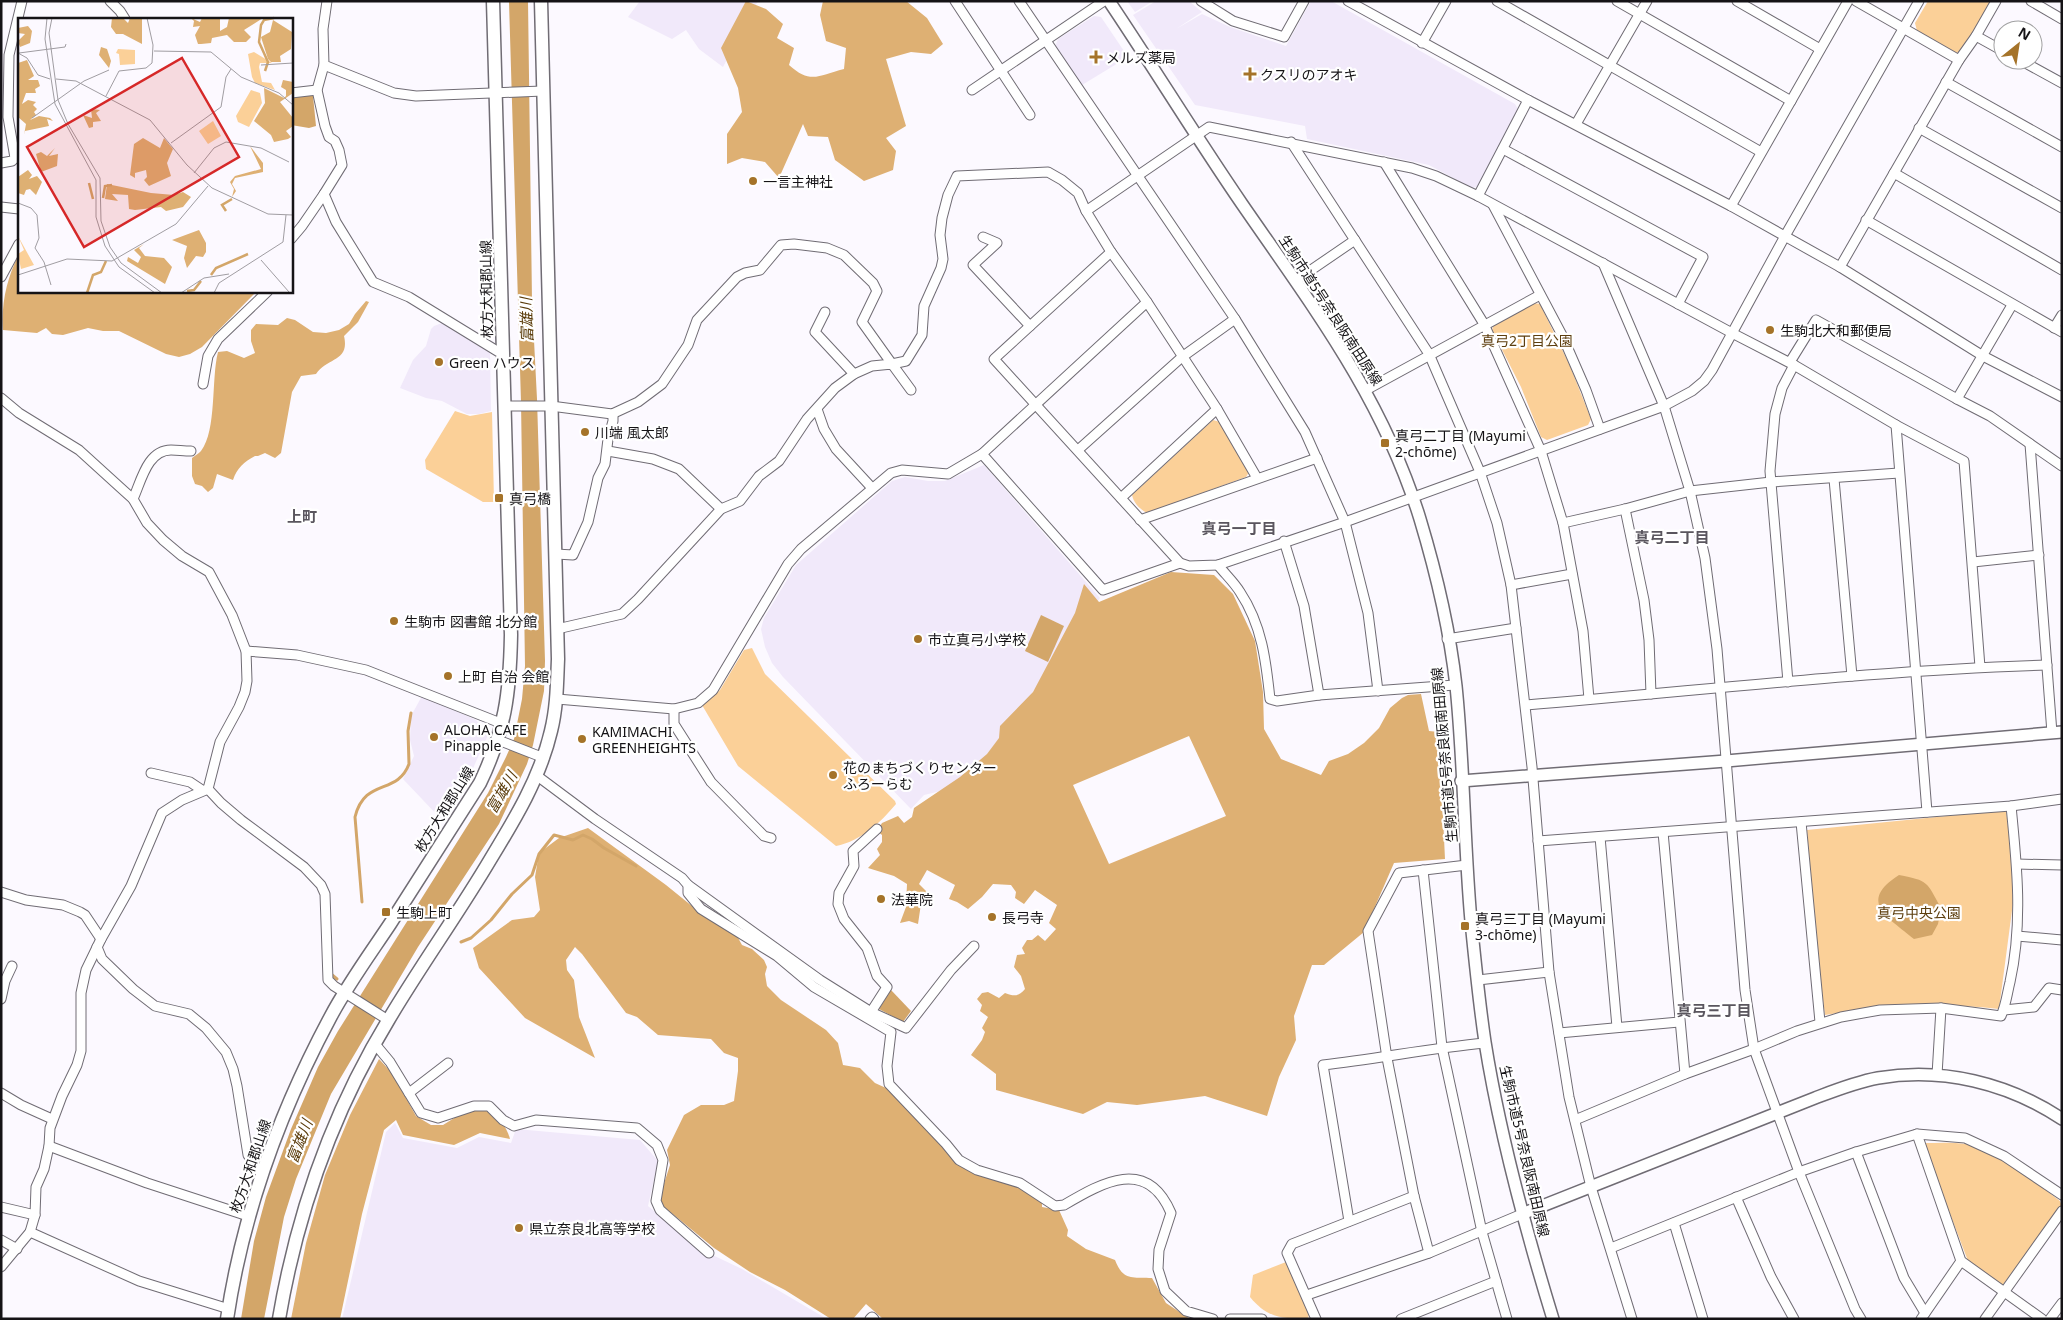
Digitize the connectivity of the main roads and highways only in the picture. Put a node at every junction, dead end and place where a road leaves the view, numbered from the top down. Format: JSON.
{"nodes":[{"id":1,"x":494,"y":1,"type":"edge"},
{"id":2,"x":541,"y":1,"type":"edge"},
{"id":3,"x":228,"y":1314,"type":"edge"},
{"id":4,"x":279,"y":1319,"type":"edge"}],
"edges":[{"from":1,"to":3,"type":"main road","name":"枚方大和郡山線"},
{"from":2,"to":4,"type":"main road"}]}
